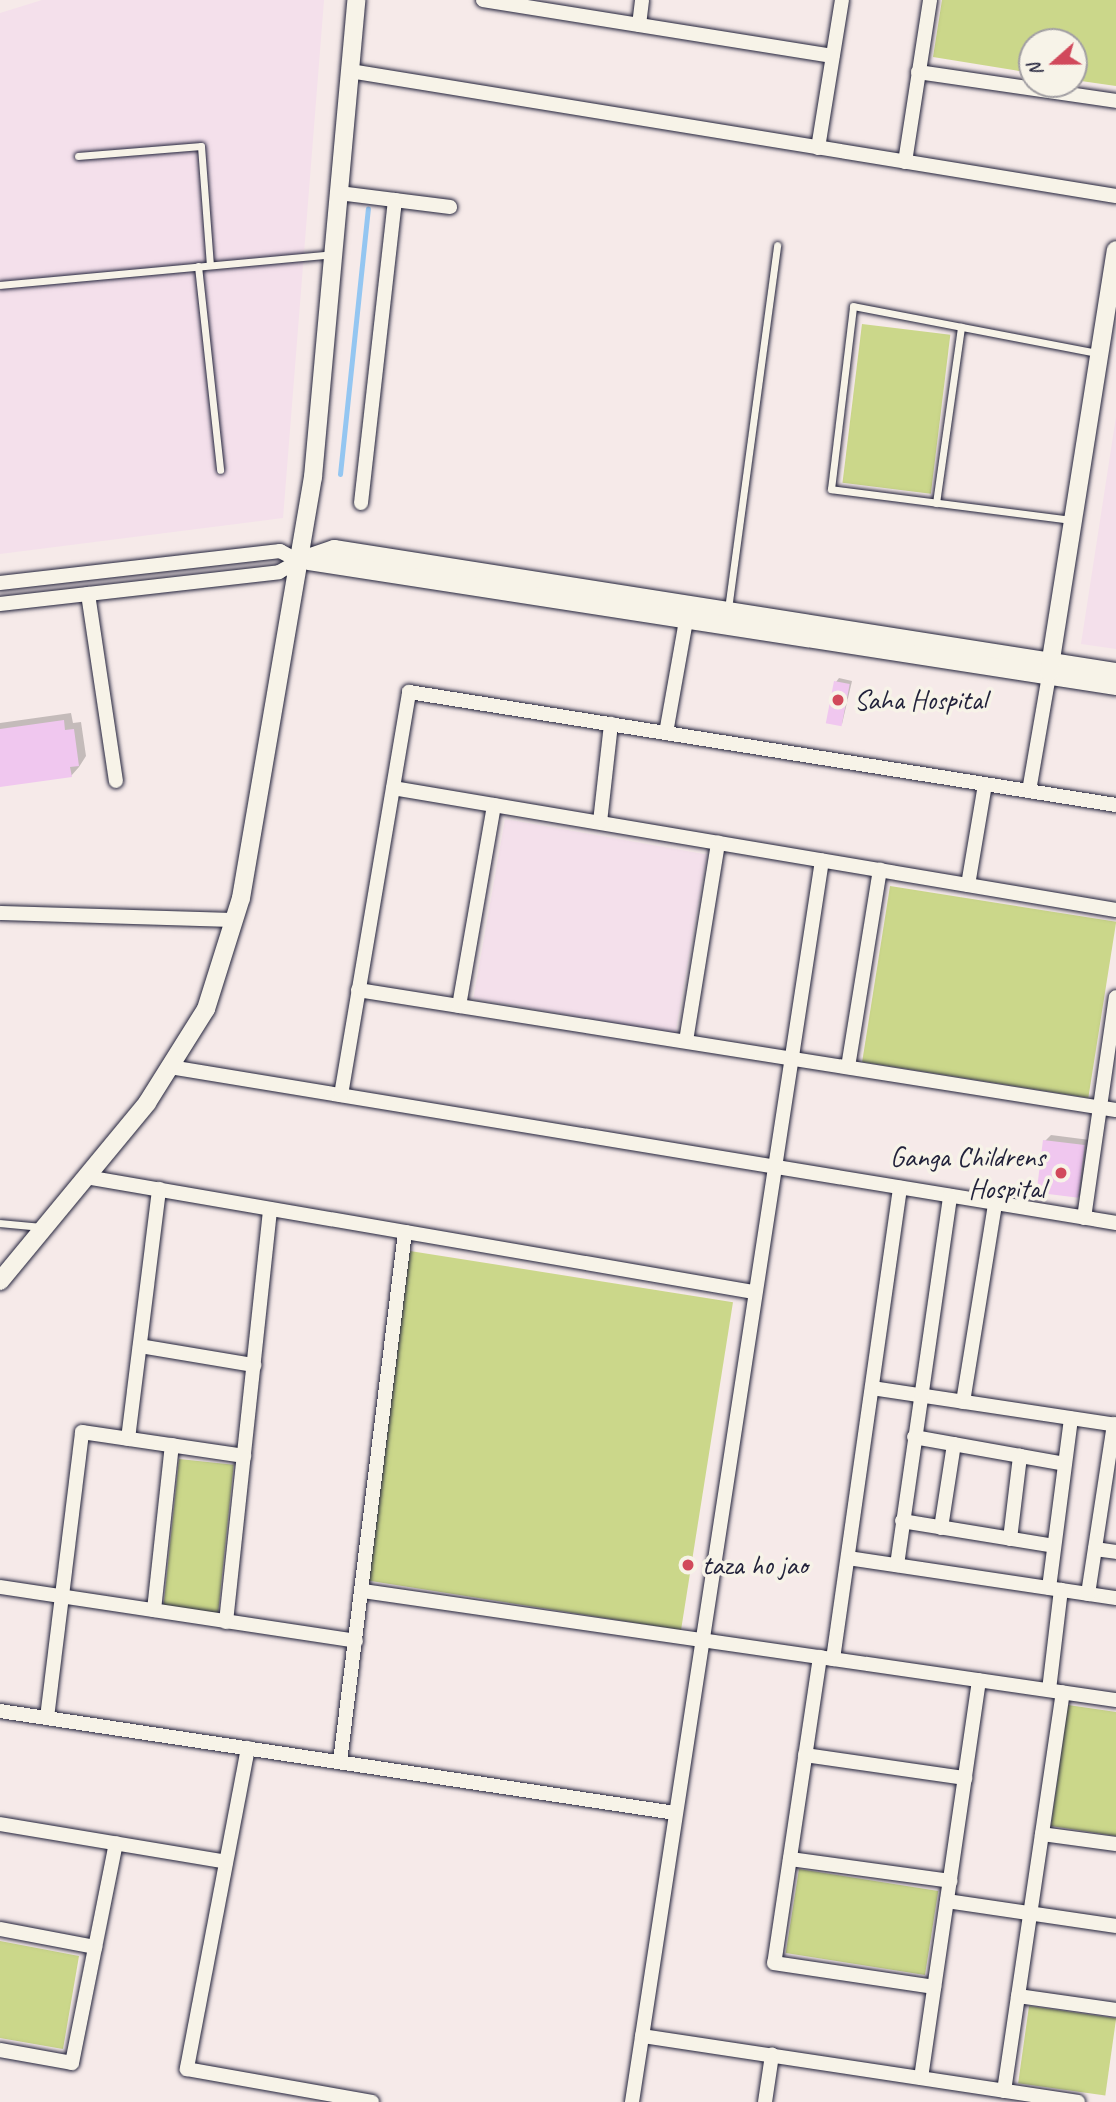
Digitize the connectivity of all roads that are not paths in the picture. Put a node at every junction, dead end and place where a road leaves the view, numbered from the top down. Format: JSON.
{"nodes":[{"id":1,"x":356,"y":0,"type":"edge"},
{"id":2,"x":482,"y":0,"type":"edge"},
{"id":3,"x":642,"y":0,"type":"edge"},
{"id":4,"x":842,"y":0,"type":"edge"},
{"id":5,"x":930,"y":0,"type":"edge"},
{"id":6,"x":556,"y":6,"type":"edge"},
{"id":7,"x":639,"y":25,"type":"junction"},
{"id":8,"x":833,"y":56,"type":"junction"},
{"id":9,"x":350,"y":71,"type":"junction"},
{"id":10,"x":918,"y":72,"type":"junction"},
{"id":11,"x":1116,"y":101,"type":"edge"},
{"id":12,"x":818,"y":148,"type":"junction"},
{"id":13,"x":78,"y":156,"type":"dead end"},
{"id":14,"x":905,"y":162,"type":"junction"},
{"id":15,"x":338,"y":193,"type":"junction"},
{"id":16,"x":1116,"y":196,"type":"edge"},
{"id":17,"x":395,"y":200,"type":"junction"},
{"id":18,"x":450,"y":207,"type":"dead end"},
{"id":19,"x":777,"y":245,"type":"dead end"},
{"id":20,"x":1116,"y":250,"type":"edge"},
{"id":21,"x":333,"y":254,"type":"junction"},
{"id":22,"x":211,"y":265,"type":"junction"},
{"id":23,"x":198,"y":266,"type":"junction"},
{"id":24,"x":0,"y":285,"type":"edge"},
{"id":25,"x":961,"y":327,"type":"junction"},
{"id":26,"x":1100,"y":354,"type":"junction"},
{"id":27,"x":220,"y":470,"type":"dead end"},
{"id":28,"x":361,"y":503,"type":"dead end"},
{"id":29,"x":936,"y":503,"type":"junction"},
{"id":30,"x":1073,"y":520,"type":"junction"},
{"id":31,"x":299,"y":561,"type":"junction"},
{"id":32,"x":0,"y":583,"type":"edge"},
{"id":33,"x":88,"y":594,"type":"junction"},
{"id":34,"x":0,"y":604,"type":"edge"},
{"id":35,"x":728,"y":609,"type":"junction"},
{"id":36,"x":688,"y":611,"type":"junction"},
{"id":37,"x":1050,"y":668,"type":"junction"},
{"id":38,"x":1116,"y":671,"type":"edge"},
{"id":39,"x":1116,"y":686,"type":"edge"},
{"id":40,"x":611,"y":724,"type":"junction"},
{"id":41,"x":666,"y":733,"type":"junction"},
{"id":42,"x":116,"y":781,"type":"dead end"},
{"id":43,"x":985,"y":784,"type":"junction"},
{"id":44,"x":393,"y":788,"type":"junction"},
{"id":45,"x":1029,"y":791,"type":"junction"},
{"id":46,"x":494,"y":804,"type":"junction"},
{"id":47,"x":1116,"y":805,"type":"edge"},
{"id":48,"x":600,"y":822,"type":"junction"},
{"id":49,"x":718,"y":843,"type":"junction"},
{"id":50,"x":822,"y":860,"type":"junction"},
{"id":51,"x":880,"y":870,"type":"junction"},
{"id":52,"x":968,"y":885,"type":"junction"},
{"id":53,"x":1116,"y":910,"type":"edge"},
{"id":54,"x":0,"y":913,"type":"edge"},
{"id":55,"x":234,"y":920,"type":"junction"},
{"id":56,"x":358,"y":990,"type":"junction"},
{"id":57,"x":1116,"y":997,"type":"edge"},
{"id":58,"x":460,"y":1006,"type":"junction"},
{"id":59,"x":686,"y":1041,"type":"junction"},
{"id":60,"x":790,"y":1058,"type":"junction"},
{"id":61,"x":170,"y":1067,"type":"junction"},
{"id":62,"x":848,"y":1067,"type":"junction"},
{"id":63,"x":341,"y":1095,"type":"junction"},
{"id":64,"x":1100,"y":1108,"type":"junction"},
{"id":65,"x":1116,"y":1110,"type":"edge"},
{"id":66,"x":773,"y":1167,"type":"junction"},
{"id":67,"x":86,"y":1177,"type":"junction"},
{"id":68,"x":900,"y":1188,"type":"junction"},
{"id":69,"x":159,"y":1189,"type":"junction"},
{"id":70,"x":950,"y":1196,"type":"junction"},
{"id":71,"x":995,"y":1204,"type":"junction"},
{"id":72,"x":270,"y":1209,"type":"junction"},
{"id":73,"x":1084,"y":1218,"type":"junction"},
{"id":74,"x":0,"y":1223,"type":"edge"},
{"id":75,"x":1116,"y":1223,"type":"edge"},
{"id":76,"x":44,"y":1227,"type":"junction"},
{"id":77,"x":405,"y":1232,"type":"junction"},
{"id":78,"x":0,"y":1281,"type":"edge"},
{"id":79,"x":754,"y":1292,"type":"junction"},
{"id":80,"x":140,"y":1346,"type":"junction"},
{"id":81,"x":254,"y":1365,"type":"junction"},
{"id":82,"x":872,"y":1388,"type":"junction"},
{"id":83,"x":919,"y":1395,"type":"junction"},
{"id":84,"x":963,"y":1402,"type":"junction"},
{"id":85,"x":1071,"y":1418,"type":"junction"},
{"id":86,"x":1115,"y":1424,"type":"edge"},
{"id":87,"x":914,"y":1437,"type":"junction"},
{"id":88,"x":128,"y":1439,"type":"junction"},
{"id":89,"x":954,"y":1444,"type":"junction"},
{"id":90,"x":172,"y":1446,"type":"junction"},
{"id":91,"x":244,"y":1456,"type":"junction"},
{"id":92,"x":1020,"y":1456,"type":"junction"},
{"id":93,"x":1065,"y":1464,"type":"junction"},
{"id":94,"x":1112,"y":1467,"type":"edge"},
{"id":95,"x":1109,"y":1508,"type":"edge"},
{"id":96,"x":902,"y":1521,"type":"junction"},
{"id":97,"x":941,"y":1528,"type":"junction"},
{"id":98,"x":1010,"y":1539,"type":"junction"},
{"id":99,"x":1054,"y":1546,"type":"junction"},
{"id":100,"x":1095,"y":1549,"type":"junction"},
{"id":101,"x":1116,"y":1552,"type":"edge"},
{"id":102,"x":848,"y":1558,"type":"junction"},
{"id":103,"x":897,"y":1565,"type":"junction"},
{"id":104,"x":0,"y":1587,"type":"edge"},
{"id":105,"x":1055,"y":1589,"type":"junction"},
{"id":106,"x":363,"y":1591,"type":"junction"},
{"id":107,"x":1088,"y":1594,"type":"junction"},
{"id":108,"x":62,"y":1597,"type":"junction"},
{"id":109,"x":1116,"y":1598,"type":"edge"},
{"id":110,"x":154,"y":1611,"type":"junction"},
{"id":111,"x":226,"y":1622,"type":"junction"},
{"id":112,"x":701,"y":1640,"type":"junction"},
{"id":113,"x":356,"y":1641,"type":"junction"},
{"id":114,"x":827,"y":1658,"type":"junction"},
{"id":115,"x":979,"y":1680,"type":"junction"},
{"id":116,"x":1056,"y":1691,"type":"junction"},
{"id":117,"x":1116,"y":1700,"type":"edge"},
{"id":118,"x":0,"y":1711,"type":"edge"},
{"id":119,"x":47,"y":1718,"type":"junction"},
{"id":120,"x":248,"y":1748,"type":"junction"},
{"id":121,"x":805,"y":1755,"type":"junction"},
{"id":122,"x":340,"y":1762,"type":"junction"},
{"id":123,"x":965,"y":1778,"type":"junction"},
{"id":124,"x":675,"y":1813,"type":"junction"},
{"id":125,"x":0,"y":1824,"type":"edge"},
{"id":126,"x":1042,"y":1834,"type":"junction"},
{"id":127,"x":116,"y":1843,"type":"junction"},
{"id":128,"x":1116,"y":1844,"type":"edge"},
{"id":129,"x":790,"y":1858,"type":"junction"},
{"id":130,"x":226,"y":1862,"type":"junction"},
{"id":131,"x":950,"y":1881,"type":"junction"},
{"id":132,"x":947,"y":1901,"type":"junction"},
{"id":133,"x":1031,"y":1913,"type":"junction"},
{"id":134,"x":1116,"y":1926,"type":"edge"},
{"id":135,"x":0,"y":1929,"type":"edge"},
{"id":136,"x":95,"y":1947,"type":"junction"},
{"id":137,"x":934,"y":1987,"type":"junction"},
{"id":138,"x":1018,"y":1996,"type":"junction"},
{"id":139,"x":1116,"y":2010,"type":"edge"},
{"id":140,"x":642,"y":2036,"type":"junction"},
{"id":141,"x":0,"y":2050,"type":"edge"},
{"id":142,"x":772,"y":2055,"type":"junction"},
{"id":143,"x":921,"y":2078,"type":"junction"},
{"id":144,"x":994,"y":2094,"type":"edge"},
{"id":145,"x":372,"y":2102,"type":"edge"},
{"id":146,"x":632,"y":2102,"type":"edge"},
{"id":147,"x":765,"y":2102,"type":"edge"},
{"id":148,"x":1078,"y":2102,"type":"edge"}],
"edges":[{"from":1,"to":9,"type":"street"},
{"from":2,"to":6,"type":"street"},
{"from":3,"to":7,"type":"street"},
{"from":4,"to":8,"type":"street"},
{"from":5,"to":10,"type":"street"},
{"from":6,"to":7,"type":"street"},
{"from":7,"to":8,"type":"street"},
{"from":8,"to":12,"type":"street"},
{"from":9,"to":12,"type":"street"},
{"from":9,"to":15,"type":"street"},
{"from":10,"to":11,"type":"street"},
{"from":10,"to":14,"type":"street"},
{"from":12,"to":14,"type":"street"},
{"from":13,"to":22,"type":"lane"},
{"from":14,"to":16,"type":"street"},
{"from":15,"to":17,"type":"street"},
{"from":15,"to":21,"type":"street"},
{"from":17,"to":18,"type":"street"},
{"from":17,"to":28,"type":"street"},
{"from":19,"to":35,"type":"lane"},
{"from":20,"to":26,"type":"street"},
{"from":21,"to":22,"type":"lane"},
{"from":21,"to":31,"type":"street"},
{"from":22,"to":23,"type":"lane"},
{"from":23,"to":24,"type":"lane"},
{"from":23,"to":27,"type":"lane"},
{"from":25,"to":26,"type":"lane"},
{"from":25,"to":29,"type":"lane"},
{"from":25,"to":29,"type":"lane"},
{"from":26,"to":30,"type":"street"},
{"from":29,"to":30,"type":"lane"},
{"from":30,"to":37,"type":"street"},
{"from":31,"to":32,"type":"street"},
{"from":31,"to":33,"type":"street"},
{"from":31,"to":36,"type":"street"},
{"from":31,"to":55,"type":"street"},
{"from":33,"to":34,"type":"street"},
{"from":33,"to":42,"type":"street"},
{"from":35,"to":36,"type":"street"},
{"from":35,"to":37,"type":"street"},
{"from":36,"to":37,"type":"street"},
{"from":36,"to":41,"type":"street"},
{"from":37,"to":38,"type":"street"},
{"from":37,"to":39,"type":"street"},
{"from":37,"to":45,"type":"street"},
{"from":40,"to":41,"type":"street"},
{"from":40,"to":44,"type":"street"},
{"from":40,"to":48,"type":"street"},
{"from":41,"to":43,"type":"street"},
{"from":43,"to":45,"type":"street"},
{"from":43,"to":52,"type":"street"},
{"from":44,"to":46,"type":"street"},
{"from":44,"to":56,"type":"street"},
{"from":45,"to":47,"type":"street"},
{"from":46,"to":48,"type":"street"},
{"from":46,"to":58,"type":"street"},
{"from":48,"to":49,"type":"street"},
{"from":49,"to":50,"type":"street"},
{"from":49,"to":59,"type":"street"},
{"from":50,"to":51,"type":"street"},
{"from":50,"to":60,"type":"street"},
{"from":51,"to":52,"type":"street"},
{"from":51,"to":62,"type":"street"},
{"from":52,"to":53,"type":"street"},
{"from":54,"to":55,"type":"street"},
{"from":55,"to":61,"type":"street"},
{"from":56,"to":58,"type":"street"},
{"from":56,"to":63,"type":"street"},
{"from":57,"to":64,"type":"street"},
{"from":58,"to":59,"type":"street"},
{"from":59,"to":60,"type":"street"},
{"from":60,"to":62,"type":"street"},
{"from":60,"to":66,"type":"street"},
{"from":61,"to":63,"type":"street"},
{"from":61,"to":67,"type":"street"},
{"from":62,"to":64,"type":"street"},
{"from":63,"to":66,"type":"street"},
{"from":64,"to":65,"type":"street"},
{"from":64,"to":73,"type":"street"},
{"from":66,"to":68,"type":"street"},
{"from":66,"to":79,"type":"street"},
{"from":67,"to":69,"type":"street"},
{"from":67,"to":76,"type":"street"},
{"from":68,"to":70,"type":"street"},
{"from":68,"to":82,"type":"street"},
{"from":69,"to":72,"type":"street"},
{"from":69,"to":80,"type":"street"},
{"from":70,"to":71,"type":"street"},
{"from":70,"to":83,"type":"street"},
{"from":71,"to":73,"type":"street"},
{"from":71,"to":84,"type":"street"},
{"from":72,"to":77,"type":"street"},
{"from":72,"to":81,"type":"street"},
{"from":73,"to":75,"type":"street"},
{"from":74,"to":76,"type":"lane"},
{"from":76,"to":78,"type":"street"},
{"from":77,"to":79,"type":"street"},
{"from":77,"to":106,"type":"street"},
{"from":79,"to":112,"type":"street"},
{"from":80,"to":81,"type":"street"},
{"from":80,"to":88,"type":"street"},
{"from":81,"to":91,"type":"street"},
{"from":82,"to":83,"type":"street"},
{"from":82,"to":102,"type":"street"},
{"from":83,"to":84,"type":"street"},
{"from":83,"to":87,"type":"street"},
{"from":84,"to":85,"type":"street"},
{"from":85,"to":86,"type":"street"},
{"from":85,"to":93,"type":"street"},
{"from":86,"to":94,"type":"street"},
{"from":87,"to":89,"type":"street"},
{"from":87,"to":96,"type":"street"},
{"from":88,"to":90,"type":"street"},
{"from":88,"to":108,"type":"street"},
{"from":89,"to":92,"type":"street"},
{"from":89,"to":97,"type":"street"},
{"from":90,"to":91,"type":"street"},
{"from":90,"to":110,"type":"street"},
{"from":91,"to":111,"type":"street"},
{"from":92,"to":93,"type":"street"},
{"from":92,"to":98,"type":"street"},
{"from":93,"to":99,"type":"street"},
{"from":94,"to":95,"type":"street"},
{"from":95,"to":100,"type":"street"},
{"from":96,"to":97,"type":"street"},
{"from":96,"to":103,"type":"street"},
{"from":97,"to":98,"type":"street"},
{"from":98,"to":99,"type":"street"},
{"from":99,"to":105,"type":"street"},
{"from":100,"to":101,"type":"street"},
{"from":100,"to":107,"type":"street"},
{"from":102,"to":103,"type":"street"},
{"from":102,"to":114,"type":"street"},
{"from":103,"to":105,"type":"street"},
{"from":104,"to":108,"type":"street"},
{"from":105,"to":107,"type":"street"},
{"from":105,"to":116,"type":"street"},
{"from":106,"to":112,"type":"street"},
{"from":106,"to":113,"type":"street"},
{"from":107,"to":109,"type":"street"},
{"from":108,"to":110,"type":"street"},
{"from":108,"to":119,"type":"street"},
{"from":110,"to":111,"type":"street"},
{"from":111,"to":113,"type":"street"},
{"from":112,"to":114,"type":"street"},
{"from":112,"to":124,"type":"street"},
{"from":113,"to":122,"type":"street"},
{"from":114,"to":115,"type":"street"},
{"from":114,"to":121,"type":"street"},
{"from":115,"to":116,"type":"street"},
{"from":115,"to":123,"type":"street"},
{"from":116,"to":117,"type":"street"},
{"from":116,"to":126,"type":"street"},
{"from":118,"to":119,"type":"street"},
{"from":119,"to":120,"type":"street"},
{"from":120,"to":122,"type":"street"},
{"from":120,"to":130,"type":"street"},
{"from":121,"to":123,"type":"street"},
{"from":121,"to":129,"type":"street"},
{"from":122,"to":124,"type":"street"},
{"from":123,"to":131,"type":"street"},
{"from":124,"to":140,"type":"street"},
{"from":125,"to":127,"type":"street"},
{"from":126,"to":128,"type":"street"},
{"from":126,"to":133,"type":"street"},
{"from":127,"to":130,"type":"street"},
{"from":127,"to":136,"type":"street"},
{"from":129,"to":131,"type":"street"},
{"from":129,"to":137,"type":"street"},
{"from":130,"to":145,"type":"street"},
{"from":131,"to":132,"type":"street"},
{"from":132,"to":133,"type":"street"},
{"from":132,"to":137,"type":"street"},
{"from":133,"to":134,"type":"street"},
{"from":133,"to":138,"type":"street"},
{"from":135,"to":136,"type":"street"},
{"from":136,"to":141,"type":"street"},
{"from":137,"to":143,"type":"street"},
{"from":138,"to":139,"type":"street"},
{"from":138,"to":144,"type":"street"},
{"from":140,"to":142,"type":"street"},
{"from":140,"to":146,"type":"street"},
{"from":142,"to":143,"type":"street"},
{"from":142,"to":147,"type":"street"},
{"from":143,"to":144,"type":"street"},
{"from":144,"to":148,"type":"street"}]}
